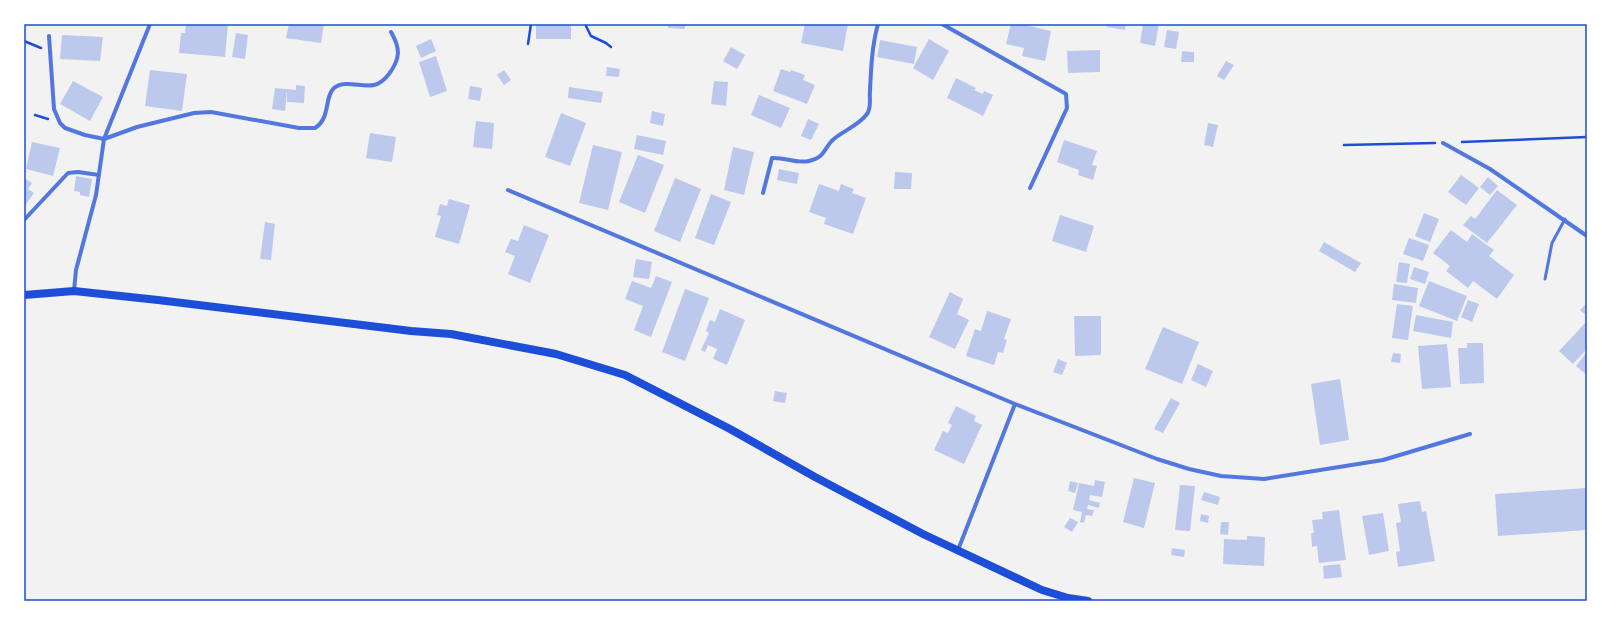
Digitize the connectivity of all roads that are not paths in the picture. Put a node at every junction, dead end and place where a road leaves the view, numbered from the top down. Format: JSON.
{"nodes":[{"id":1,"x":150,"y":24,"type":"edge"},
{"id":2,"x":878,"y":24,"type":"edge"},
{"id":3,"x":942,"y":24,"type":"edge"},
{"id":4,"x":391,"y":32,"type":"dead end"},
{"id":5,"x":49,"y":36,"type":"dead end"},
{"id":6,"x":104,"y":139,"type":"junction"},
{"id":7,"x":1443,"y":143,"type":"road end"},
{"id":8,"x":99,"y":175,"type":"junction"},
{"id":9,"x":1030,"y":188,"type":"dead end"},
{"id":10,"x":508,"y":190,"type":"dead end"},
{"id":11,"x":763,"y":193,"type":"dead end"},
{"id":12,"x":1565,"y":219,"type":"junction"},
{"id":13,"x":24,"y":220,"type":"edge"},
{"id":14,"x":1587,"y":236,"type":"edge"},
{"id":15,"x":1545,"y":279,"type":"dead end"},
{"id":16,"x":74,"y":291,"type":"junction"},
{"id":17,"x":24,"y":295,"type":"edge"},
{"id":18,"x":1016,"y":404,"type":"junction"},
{"id":19,"x":1470,"y":434,"type":"dead end"},
{"id":20,"x":958,"y":551,"type":"junction"},
{"id":21,"x":1088,"y":601,"type":"edge"}],
"edges":[{"from":1,"to":6,"type":"street"},
{"from":2,"to":11,"type":"street"},
{"from":3,"to":9,"type":"street"},
{"from":4,"to":6,"type":"street"},
{"from":5,"to":6,"type":"street"},
{"from":6,"to":8,"type":"street"},
{"from":7,"to":12,"type":"street"},
{"from":8,"to":13,"type":"street"},
{"from":8,"to":16,"type":"street"},
{"from":10,"to":18,"type":"street"},
{"from":12,"to":14,"type":"street"},
{"from":12,"to":15,"type":"lane"},
{"from":16,"to":17,"type":"main road"},
{"from":16,"to":20,"type":"main road"},
{"from":18,"to":19,"type":"street"},
{"from":18,"to":20,"type":"street"},
{"from":20,"to":21,"type":"main road"}]}
